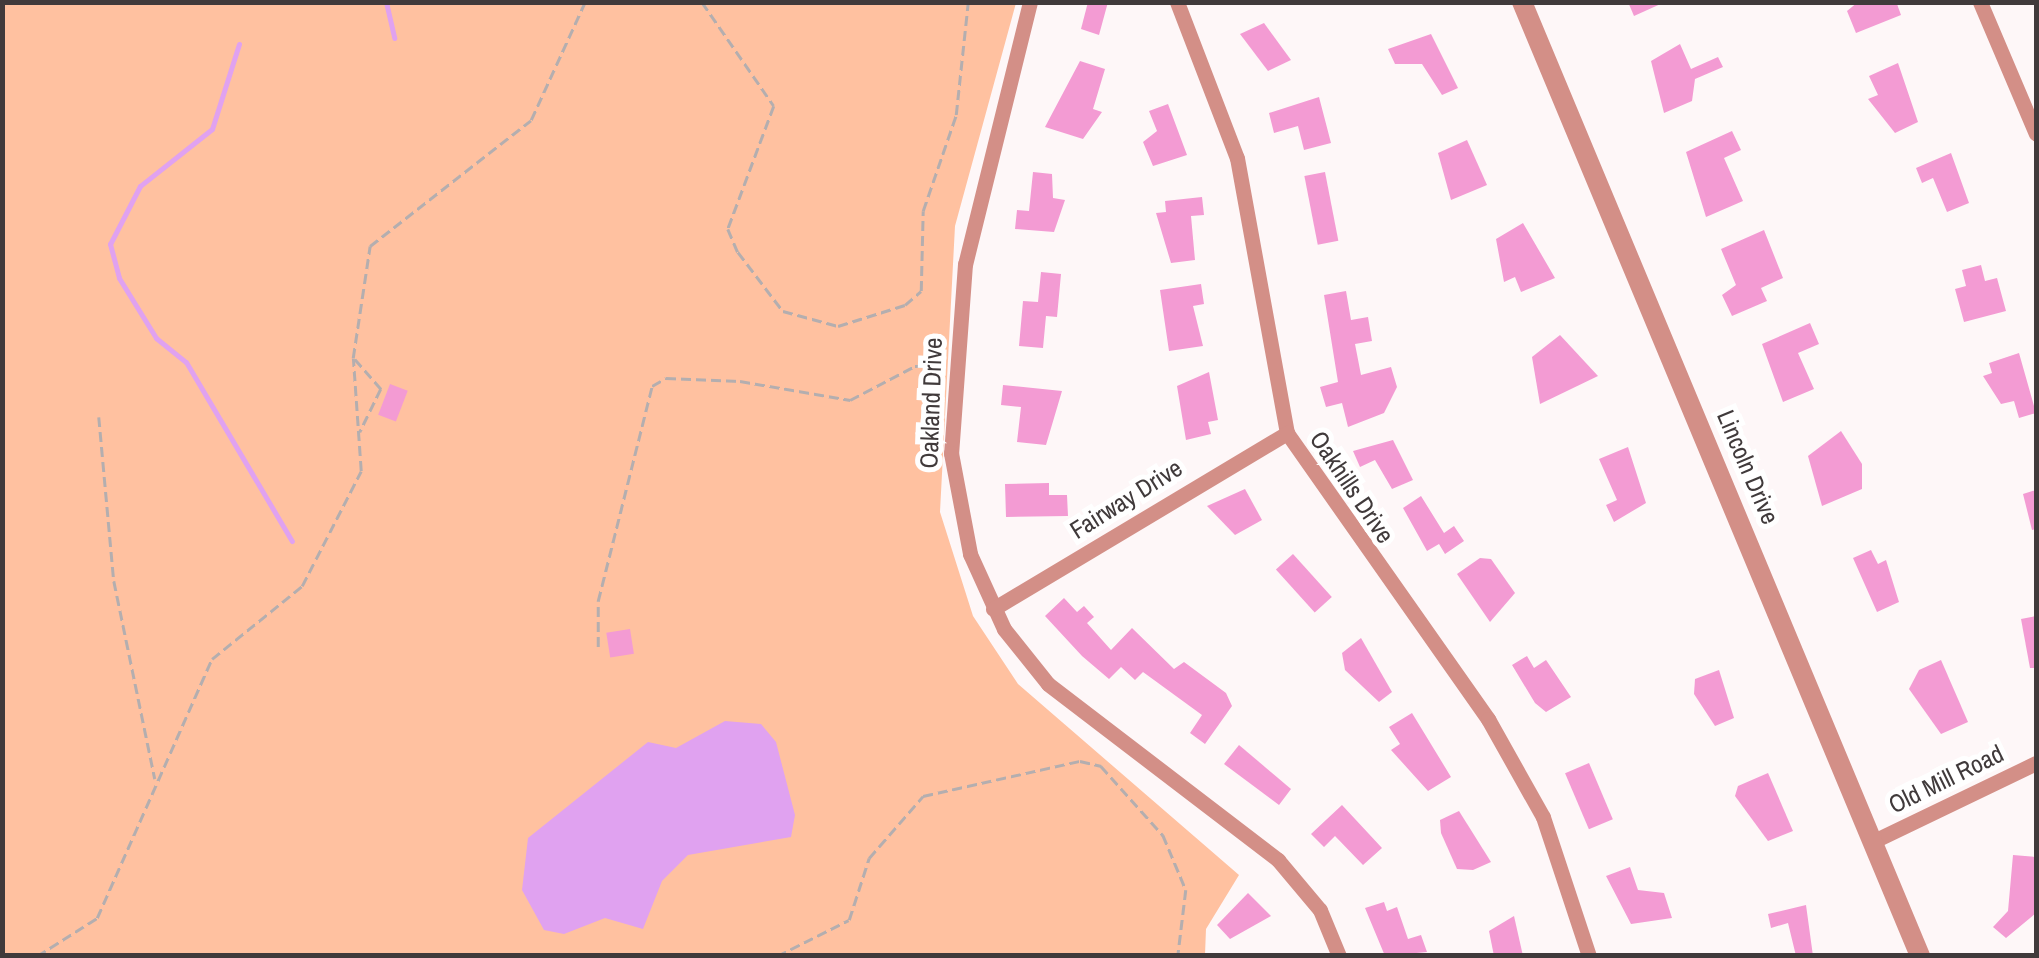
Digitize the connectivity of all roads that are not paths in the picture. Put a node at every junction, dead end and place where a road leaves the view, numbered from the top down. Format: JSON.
{"nodes":[{"id":1,"x":1030,"y":2,"type":"edge"},
{"id":2,"x":1177,"y":2,"type":"edge"},
{"id":3,"x":1522,"y":2,"type":"edge"},
{"id":4,"x":1980,"y":2,"type":"edge"},
{"id":5,"x":2036,"y":134,"type":"edge"},
{"id":6,"x":1287,"y":433,"type":"junction"},
{"id":7,"x":992,"y":609,"type":"junction"},
{"id":8,"x":2036,"y":763,"type":"edge"},
{"id":9,"x":1878,"y":839,"type":"junction"},
{"id":10,"x":1339,"y":956,"type":"edge"},
{"id":11,"x":1589,"y":956,"type":"edge"},
{"id":12,"x":1920,"y":956,"type":"edge"}],
"edges":[{"from":1,"to":7,"type":"street","name":"Oakland Drive"},
{"from":2,"to":6,"type":"street","name":"Oakhills Drive"},
{"from":3,"to":9,"type":"street","name":"Lincoln Drive"},
{"from":4,"to":5,"type":"street"},
{"from":6,"to":7,"type":"street","name":"Fairway Drive"},
{"from":6,"to":11,"type":"street","name":"Oakhills Drive"},
{"from":7,"to":10,"type":"street","name":"Oakland Drive"},
{"from":8,"to":9,"type":"street","name":"Old Mill Road"},
{"from":9,"to":12,"type":"street","name":"Lincoln Drive"}]}
